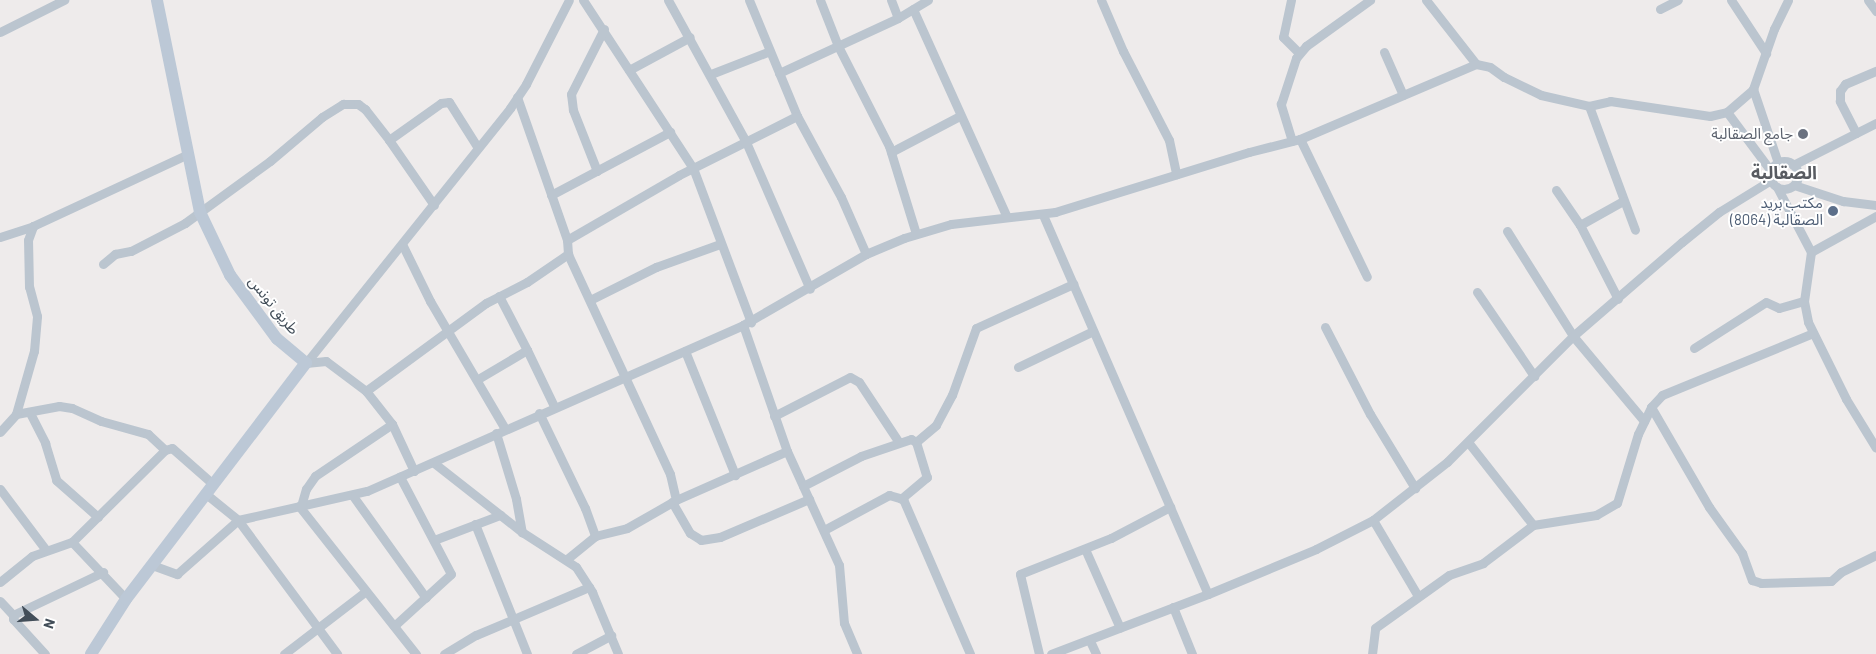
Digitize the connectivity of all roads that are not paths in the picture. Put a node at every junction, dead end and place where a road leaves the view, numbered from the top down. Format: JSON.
{"nodes":[{"id":1,"x":64,"y":0,"type":"edge"},
{"id":2,"x":157,"y":0,"type":"edge"},
{"id":3,"x":569,"y":0,"type":"edge"},
{"id":4,"x":583,"y":0,"type":"edge"},
{"id":5,"x":669,"y":0,"type":"edge"},
{"id":6,"x":749,"y":0,"type":"edge"},
{"id":7,"x":820,"y":0,"type":"edge"},
{"id":8,"x":891,"y":0,"type":"edge"},
{"id":9,"x":928,"y":0,"type":"edge"},
{"id":10,"x":1102,"y":0,"type":"edge"},
{"id":11,"x":1291,"y":0,"type":"edge"},
{"id":12,"x":1370,"y":0,"type":"edge"},
{"id":13,"x":1426,"y":0,"type":"edge"},
{"id":14,"x":1678,"y":0,"type":"edge"},
{"id":15,"x":1731,"y":0,"type":"edge"},
{"id":16,"x":1788,"y":0,"type":"edge"},
{"id":17,"x":1868,"y":0,"type":"edge"},
{"id":18,"x":913,"y":9,"type":"junction"},
{"id":19,"x":1660,"y":9,"type":"dead end"},
{"id":20,"x":1876,"y":11,"type":"edge"},
{"id":21,"x":898,"y":18,"type":"junction"},
{"id":22,"x":604,"y":29,"type":"junction"},
{"id":23,"x":0,"y":32,"type":"edge"},
{"id":24,"x":690,"y":37,"type":"junction"},
{"id":25,"x":838,"y":46,"type":"junction"},
{"id":26,"x":770,"y":52,"type":"junction"},
{"id":27,"x":1384,"y":52,"type":"dead end"},
{"id":28,"x":1766,"y":52,"type":"junction"},
{"id":29,"x":1299,"y":53,"type":"junction"},
{"id":30,"x":1476,"y":64,"type":"junction"},
{"id":31,"x":629,"y":70,"type":"junction"},
{"id":32,"x":1876,"y":71,"type":"edge"},
{"id":33,"x":779,"y":73,"type":"junction"},
{"id":34,"x":711,"y":74,"type":"junction"},
{"id":35,"x":1753,"y":89,"type":"junction"},
{"id":36,"x":1403,"y":96,"type":"junction"},
{"id":37,"x":517,"y":97,"type":"junction"},
{"id":38,"x":1589,"y":106,"type":"junction"},
{"id":39,"x":1728,"y":112,"type":"junction"},
{"id":40,"x":797,"y":116,"type":"junction"},
{"id":41,"x":960,"y":116,"type":"junction"},
{"id":42,"x":1876,"y":122,"type":"edge"},
{"id":43,"x":670,"y":132,"type":"junction"},
{"id":44,"x":1856,"y":132,"type":"junction"},
{"id":45,"x":389,"y":140,"type":"junction"},
{"id":46,"x":1296,"y":140,"type":"junction"},
{"id":47,"x":746,"y":142,"type":"junction"},
{"id":48,"x":478,"y":148,"type":"junction"},
{"id":49,"x":891,"y":152,"type":"junction"},
{"id":50,"x":188,"y":154,"type":"junction"},
{"id":51,"x":1778,"y":163,"type":"junction"},
{"id":52,"x":1793,"y":165,"type":"junction"},
{"id":53,"x":693,"y":168,"type":"junction"},
{"id":54,"x":597,"y":170,"type":"junction"},
{"id":55,"x":1176,"y":174,"type":"junction"},
{"id":56,"x":1773,"y":180,"type":"junction"},
{"id":57,"x":1794,"y":185,"type":"junction"},
{"id":58,"x":1556,"y":190,"type":"dead end"},
{"id":59,"x":551,"y":195,"type":"junction"},
{"id":60,"x":1624,"y":201,"type":"junction"},
{"id":61,"x":434,"y":205,"type":"junction"},
{"id":62,"x":1876,"y":205,"type":"edge"},
{"id":63,"x":200,"y":212,"type":"junction"},
{"id":64,"x":1043,"y":215,"type":"junction"},
{"id":65,"x":1876,"y":216,"type":"edge"},
{"id":66,"x":1007,"y":217,"type":"junction"},
{"id":67,"x":1580,"y":225,"type":"junction"},
{"id":68,"x":33,"y":226,"type":"junction"},
{"id":69,"x":1507,"y":230,"type":"dead end"},
{"id":70,"x":1635,"y":230,"type":"dead end"},
{"id":71,"x":916,"y":234,"type":"junction"},
{"id":72,"x":0,"y":237,"type":"edge"},
{"id":73,"x":567,"y":240,"type":"junction"},
{"id":74,"x":402,"y":244,"type":"junction"},
{"id":75,"x":720,"y":244,"type":"junction"},
{"id":76,"x":1811,"y":252,"type":"junction"},
{"id":77,"x":568,"y":254,"type":"junction"},
{"id":78,"x":866,"y":254,"type":"junction"},
{"id":79,"x":104,"y":264,"type":"dead end"},
{"id":80,"x":1367,"y":277,"type":"dead end"},
{"id":81,"x":1073,"y":284,"type":"junction"},
{"id":82,"x":810,"y":289,"type":"junction"},
{"id":83,"x":1477,"y":292,"type":"dead end"},
{"id":84,"x":500,"y":296,"type":"junction"},
{"id":85,"x":1618,"y":299,"type":"junction"},
{"id":86,"x":590,"y":300,"type":"junction"},
{"id":87,"x":1804,"y":301,"type":"junction"},
{"id":88,"x":747,"y":323,"type":"junction"},
{"id":89,"x":1325,"y":327,"type":"dead end"},
{"id":90,"x":1094,"y":332,"type":"junction"},
{"id":91,"x":450,"y":333,"type":"junction"},
{"id":92,"x":1813,"y":333,"type":"junction"},
{"id":93,"x":1573,"y":336,"type":"junction"},
{"id":94,"x":1694,"y":348,"type":"dead end"},
{"id":95,"x":527,"y":350,"type":"junction"},
{"id":96,"x":685,"y":351,"type":"junction"},
{"id":97,"x":306,"y":363,"type":"junction"},
{"id":98,"x":1018,"y":367,"type":"dead end"},
{"id":99,"x":623,"y":376,"type":"junction"},
{"id":100,"x":1534,"y":376,"type":"junction"},
{"id":101,"x":478,"y":379,"type":"junction"},
{"id":102,"x":366,"y":391,"type":"junction"},
{"id":103,"x":554,"y":406,"type":"junction"},
{"id":104,"x":1651,"y":407,"type":"junction"},
{"id":105,"x":30,"y":413,"type":"junction"},
{"id":106,"x":539,"y":413,"type":"junction"},
{"id":107,"x":16,"y":414,"type":"junction"},
{"id":108,"x":774,"y":416,"type":"junction"},
{"id":109,"x":1644,"y":421,"type":"junction"},
{"id":110,"x":392,"y":424,"type":"junction"},
{"id":111,"x":505,"y":429,"type":"junction"},
{"id":112,"x":0,"y":432,"type":"edge"},
{"id":113,"x":496,"y":433,"type":"junction"},
{"id":114,"x":898,"y":441,"type":"junction"},
{"id":115,"x":916,"y":442,"type":"junction"},
{"id":116,"x":1468,"y":442,"type":"junction"},
{"id":117,"x":1876,"y":448,"type":"edge"},
{"id":118,"x":164,"y":450,"type":"junction"},
{"id":119,"x":787,"y":451,"type":"junction"},
{"id":120,"x":434,"y":462,"type":"junction"},
{"id":121,"x":414,"y":471,"type":"junction"},
{"id":122,"x":735,"y":475,"type":"junction"},
{"id":123,"x":400,"y":477,"type":"junction"},
{"id":124,"x":803,"y":486,"type":"junction"},
{"id":125,"x":1415,"y":488,"type":"junction"},
{"id":126,"x":0,"y":489,"type":"edge"},
{"id":127,"x":210,"y":489,"type":"junction"},
{"id":128,"x":353,"y":496,"type":"junction"},
{"id":129,"x":809,"y":498,"type":"junction"},
{"id":130,"x":901,"y":499,"type":"junction"},
{"id":131,"x":674,"y":501,"type":"junction"},
{"id":132,"x":300,"y":506,"type":"junction"},
{"id":133,"x":1170,"y":507,"type":"junction"},
{"id":134,"x":500,"y":515,"type":"junction"},
{"id":135,"x":98,"y":517,"type":"junction"},
{"id":136,"x":238,"y":520,"type":"junction"},
{"id":137,"x":1373,"y":520,"type":"junction"},
{"id":138,"x":475,"y":524,"type":"junction"},
{"id":139,"x":1534,"y":525,"type":"junction"},
{"id":140,"x":824,"y":530,"type":"junction"},
{"id":141,"x":522,"y":532,"type":"junction"},
{"id":142,"x":595,"y":536,"type":"junction"},
{"id":143,"x":434,"y":540,"type":"junction"},
{"id":144,"x":72,"y":542,"type":"junction"},
{"id":145,"x":1085,"y":549,"type":"junction"},
{"id":146,"x":46,"y":550,"type":"junction"},
{"id":147,"x":1876,"y":555,"type":"edge"},
{"id":148,"x":567,"y":559,"type":"junction"},
{"id":149,"x":152,"y":565,"type":"junction"},
{"id":150,"x":103,"y":572,"type":"junction"},
{"id":151,"x":0,"y":582,"type":"edge"},
{"id":152,"x":589,"y":587,"type":"junction"},
{"id":153,"x":366,"y":590,"type":"junction"},
{"id":154,"x":1208,"y":594,"type":"junction"},
{"id":155,"x":1418,"y":596,"type":"junction"},
{"id":156,"x":426,"y":598,"type":"junction"},
{"id":157,"x":126,"y":599,"type":"junction"},
{"id":158,"x":0,"y":601,"type":"edge"},
{"id":159,"x":1173,"y":607,"type":"junction"},
{"id":160,"x":13,"y":615,"type":"junction"},
{"id":161,"x":513,"y":619,"type":"junction"},
{"id":162,"x":394,"y":626,"type":"junction"},
{"id":163,"x":319,"y":627,"type":"junction"},
{"id":164,"x":1120,"y":628,"type":"junction"},
{"id":165,"x":611,"y":635,"type":"junction"},
{"id":166,"x":1090,"y":641,"type":"junction"},
{"id":167,"x":45,"y":654,"type":"edge"},
{"id":168,"x":91,"y":654,"type":"edge"},
{"id":169,"x":284,"y":654,"type":"edge"},
{"id":170,"x":337,"y":654,"type":"edge"},
{"id":171,"x":416,"y":654,"type":"edge"},
{"id":172,"x":444,"y":654,"type":"edge"},
{"id":173,"x":527,"y":654,"type":"edge"},
{"id":174,"x":576,"y":654,"type":"edge"},
{"id":175,"x":618,"y":654,"type":"edge"},
{"id":176,"x":857,"y":654,"type":"edge"},
{"id":177,"x":970,"y":654,"type":"edge"},
{"id":178,"x":1038,"y":654,"type":"edge"},
{"id":179,"x":1051,"y":654,"type":"edge"},
{"id":180,"x":1096,"y":654,"type":"edge"},
{"id":181,"x":1192,"y":654,"type":"edge"},
{"id":182,"x":1372,"y":654,"type":"edge"}],
"edges":[{"from":1,"to":23,"type":"street"},
{"from":2,"to":50,"type":"main road","name":"طريق تونس"},
{"from":3,"to":37,"type":"street"},
{"from":4,"to":22,"type":"street"},
{"from":5,"to":24,"type":"street"},
{"from":6,"to":26,"type":"street"},
{"from":7,"to":25,"type":"street"},
{"from":8,"to":21,"type":"street"},
{"from":9,"to":18,"type":"street"},
{"from":10,"to":55,"type":"street"},
{"from":11,"to":29,"type":"street"},
{"from":12,"to":29,"type":"street"},
{"from":13,"to":30,"type":"street"},
{"from":14,"to":19,"type":"street"},
{"from":15,"to":28,"type":"street"},
{"from":16,"to":28,"type":"street"},
{"from":17,"to":20,"type":"street"},
{"from":18,"to":21,"type":"street"},
{"from":18,"to":41,"type":"street"},
{"from":21,"to":25,"type":"street"},
{"from":22,"to":31,"type":"street"},
{"from":22,"to":54,"type":"street"},
{"from":24,"to":31,"type":"street"},
{"from":24,"to":34,"type":"street"},
{"from":25,"to":33,"type":"street"},
{"from":25,"to":49,"type":"street"},
{"from":26,"to":33,"type":"street"},
{"from":26,"to":34,"type":"street"},
{"from":27,"to":36,"type":"street"},
{"from":28,"to":35,"type":"street"},
{"from":29,"to":46,"type":"street"},
{"from":30,"to":36,"type":"street"},
{"from":30,"to":38,"type":"street"},
{"from":31,"to":43,"type":"street"},
{"from":32,"to":44,"type":"street"},
{"from":33,"to":40,"type":"street"},
{"from":34,"to":47,"type":"street"},
{"from":35,"to":39,"type":"street"},
{"from":35,"to":51,"type":"street"},
{"from":36,"to":46,"type":"street"},
{"from":37,"to":48,"type":"street"},
{"from":37,"to":59,"type":"street"},
{"from":38,"to":39,"type":"street"},
{"from":38,"to":60,"type":"street"},
{"from":39,"to":56,"type":"street"},
{"from":40,"to":47,"type":"street"},
{"from":40,"to":78,"type":"street"},
{"from":41,"to":49,"type":"street"},
{"from":41,"to":66,"type":"street"},
{"from":42,"to":44,"type":"street"},
{"from":43,"to":53,"type":"street"},
{"from":43,"to":54,"type":"street"},
{"from":44,"to":52,"type":"street"},
{"from":45,"to":48,"type":"street"},
{"from":45,"to":61,"type":"street"},
{"from":45,"to":63,"type":"street"},
{"from":46,"to":55,"type":"street"},
{"from":46,"to":80,"type":"street"},
{"from":47,"to":53,"type":"street"},
{"from":47,"to":82,"type":"street"},
{"from":48,"to":61,"type":"street"},
{"from":49,"to":71,"type":"street"},
{"from":50,"to":63,"type":"main road","name":"طريق تونس"},
{"from":50,"to":68,"type":"street"},
{"from":51,"to":52,"type":"street"},
{"from":51,"to":56,"type":"street"},
{"from":52,"to":57,"type":"street"},
{"from":53,"to":73,"type":"street"},
{"from":53,"to":75,"type":"street"},
{"from":54,"to":59,"type":"street"},
{"from":55,"to":64,"type":"street"},
{"from":56,"to":57,"type":"street"},
{"from":56,"to":76,"type":"street"},
{"from":56,"to":85,"type":"street"},
{"from":57,"to":62,"type":"street"},
{"from":58,"to":67,"type":"street"},
{"from":59,"to":73,"type":"street"},
{"from":60,"to":67,"type":"street"},
{"from":60,"to":70,"type":"street"},
{"from":61,"to":74,"type":"street"},
{"from":63,"to":79,"type":"street"},
{"from":63,"to":97,"type":"main road","name":"طريق تونس"},
{"from":64,"to":66,"type":"street"},
{"from":64,"to":81,"type":"street"},
{"from":65,"to":76,"type":"street"},
{"from":66,"to":71,"type":"street"},
{"from":67,"to":85,"type":"street"},
{"from":68,"to":72,"type":"street"},
{"from":68,"to":107,"type":"street"},
{"from":69,"to":93,"type":"street"},
{"from":71,"to":78,"type":"street"},
{"from":73,"to":77,"type":"street"},
{"from":74,"to":91,"type":"street"},
{"from":74,"to":97,"type":"street"},
{"from":75,"to":86,"type":"street"},
{"from":75,"to":88,"type":"street"},
{"from":76,"to":87,"type":"street"},
{"from":77,"to":84,"type":"street"},
{"from":77,"to":86,"type":"street"},
{"from":78,"to":82,"type":"street"},
{"from":81,"to":90,"type":"street"},
{"from":81,"to":115,"type":"street"},
{"from":82,"to":88,"type":"street"},
{"from":83,"to":100,"type":"street"},
{"from":84,"to":91,"type":"street"},
{"from":84,"to":95,"type":"street"},
{"from":85,"to":93,"type":"street"},
{"from":86,"to":99,"type":"street"},
{"from":87,"to":92,"type":"street"},
{"from":87,"to":94,"type":"street"},
{"from":88,"to":96,"type":"street"},
{"from":88,"to":108,"type":"street"},
{"from":89,"to":125,"type":"street"},
{"from":90,"to":98,"type":"street"},
{"from":90,"to":133,"type":"street"},
{"from":91,"to":101,"type":"street"},
{"from":91,"to":102,"type":"street"},
{"from":92,"to":104,"type":"street"},
{"from":92,"to":117,"type":"street"},
{"from":93,"to":100,"type":"street"},
{"from":93,"to":109,"type":"street"},
{"from":95,"to":101,"type":"street"},
{"from":95,"to":103,"type":"street"},
{"from":96,"to":99,"type":"street"},
{"from":96,"to":122,"type":"street"},
{"from":97,"to":102,"type":"street"},
{"from":97,"to":127,"type":"main road"},
{"from":99,"to":103,"type":"street"},
{"from":99,"to":131,"type":"street"},
{"from":100,"to":116,"type":"street"},
{"from":101,"to":111,"type":"street"},
{"from":102,"to":110,"type":"street"},
{"from":103,"to":106,"type":"street"},
{"from":104,"to":109,"type":"street"},
{"from":104,"to":147,"type":"street"},
{"from":105,"to":107,"type":"street"},
{"from":105,"to":118,"type":"street"},
{"from":105,"to":135,"type":"street"},
{"from":106,"to":111,"type":"street"},
{"from":106,"to":142,"type":"street"},
{"from":107,"to":112,"type":"street"},
{"from":108,"to":114,"type":"street"},
{"from":108,"to":119,"type":"street"},
{"from":109,"to":139,"type":"street"},
{"from":110,"to":121,"type":"street"},
{"from":110,"to":132,"type":"street"},
{"from":111,"to":113,"type":"street"},
{"from":113,"to":120,"type":"street"},
{"from":113,"to":141,"type":"street"},
{"from":114,"to":115,"type":"street"},
{"from":114,"to":124,"type":"street"},
{"from":115,"to":130,"type":"street"},
{"from":116,"to":125,"type":"street"},
{"from":116,"to":139,"type":"street"},
{"from":118,"to":127,"type":"street"},
{"from":118,"to":135,"type":"street"},
{"from":119,"to":122,"type":"street"},
{"from":119,"to":124,"type":"street"},
{"from":120,"to":121,"type":"street"},
{"from":120,"to":134,"type":"street"},
{"from":121,"to":123,"type":"street"},
{"from":122,"to":131,"type":"street"},
{"from":123,"to":128,"type":"street"},
{"from":123,"to":143,"type":"street"},
{"from":124,"to":129,"type":"street"},
{"from":125,"to":137,"type":"street"},
{"from":126,"to":146,"type":"street"},
{"from":127,"to":136,"type":"street"},
{"from":127,"to":149,"type":"main road"},
{"from":128,"to":132,"type":"street"},
{"from":128,"to":156,"type":"street"},
{"from":129,"to":131,"type":"street"},
{"from":129,"to":140,"type":"street"},
{"from":130,"to":140,"type":"street"},
{"from":130,"to":177,"type":"street"},
{"from":131,"to":142,"type":"street"},
{"from":132,"to":136,"type":"street"},
{"from":132,"to":153,"type":"street"},
{"from":133,"to":145,"type":"street"},
{"from":133,"to":154,"type":"street"},
{"from":134,"to":138,"type":"street"},
{"from":134,"to":141,"type":"street"},
{"from":135,"to":144,"type":"street"},
{"from":136,"to":149,"type":"street"},
{"from":136,"to":163,"type":"street"},
{"from":137,"to":154,"type":"street"},
{"from":137,"to":155,"type":"street"},
{"from":138,"to":143,"type":"street"},
{"from":138,"to":161,"type":"street"},
{"from":139,"to":155,"type":"street"},
{"from":140,"to":176,"type":"street"},
{"from":141,"to":148,"type":"street"},
{"from":142,"to":148,"type":"street"},
{"from":143,"to":156,"type":"street"},
{"from":144,"to":146,"type":"street"},
{"from":144,"to":150,"type":"street"},
{"from":145,"to":164,"type":"street"},
{"from":145,"to":178,"type":"street"},
{"from":146,"to":151,"type":"street"},
{"from":148,"to":152,"type":"street"},
{"from":149,"to":157,"type":"main road"},
{"from":150,"to":157,"type":"street"},
{"from":150,"to":160,"type":"street"},
{"from":152,"to":161,"type":"street"},
{"from":152,"to":165,"type":"street"},
{"from":153,"to":162,"type":"street"},
{"from":153,"to":163,"type":"street"},
{"from":154,"to":159,"type":"street"},
{"from":155,"to":182,"type":"street"},
{"from":156,"to":162,"type":"street"},
{"from":157,"to":168,"type":"main road"},
{"from":158,"to":160,"type":"street"},
{"from":159,"to":164,"type":"street"},
{"from":159,"to":181,"type":"street"},
{"from":160,"to":167,"type":"street"},
{"from":161,"to":172,"type":"street"},
{"from":161,"to":173,"type":"street"},
{"from":162,"to":171,"type":"street"},
{"from":163,"to":169,"type":"street"},
{"from":163,"to":170,"type":"street"},
{"from":164,"to":166,"type":"street"},
{"from":165,"to":174,"type":"street"},
{"from":165,"to":175,"type":"street"},
{"from":166,"to":179,"type":"street"},
{"from":166,"to":180,"type":"street"}]}
